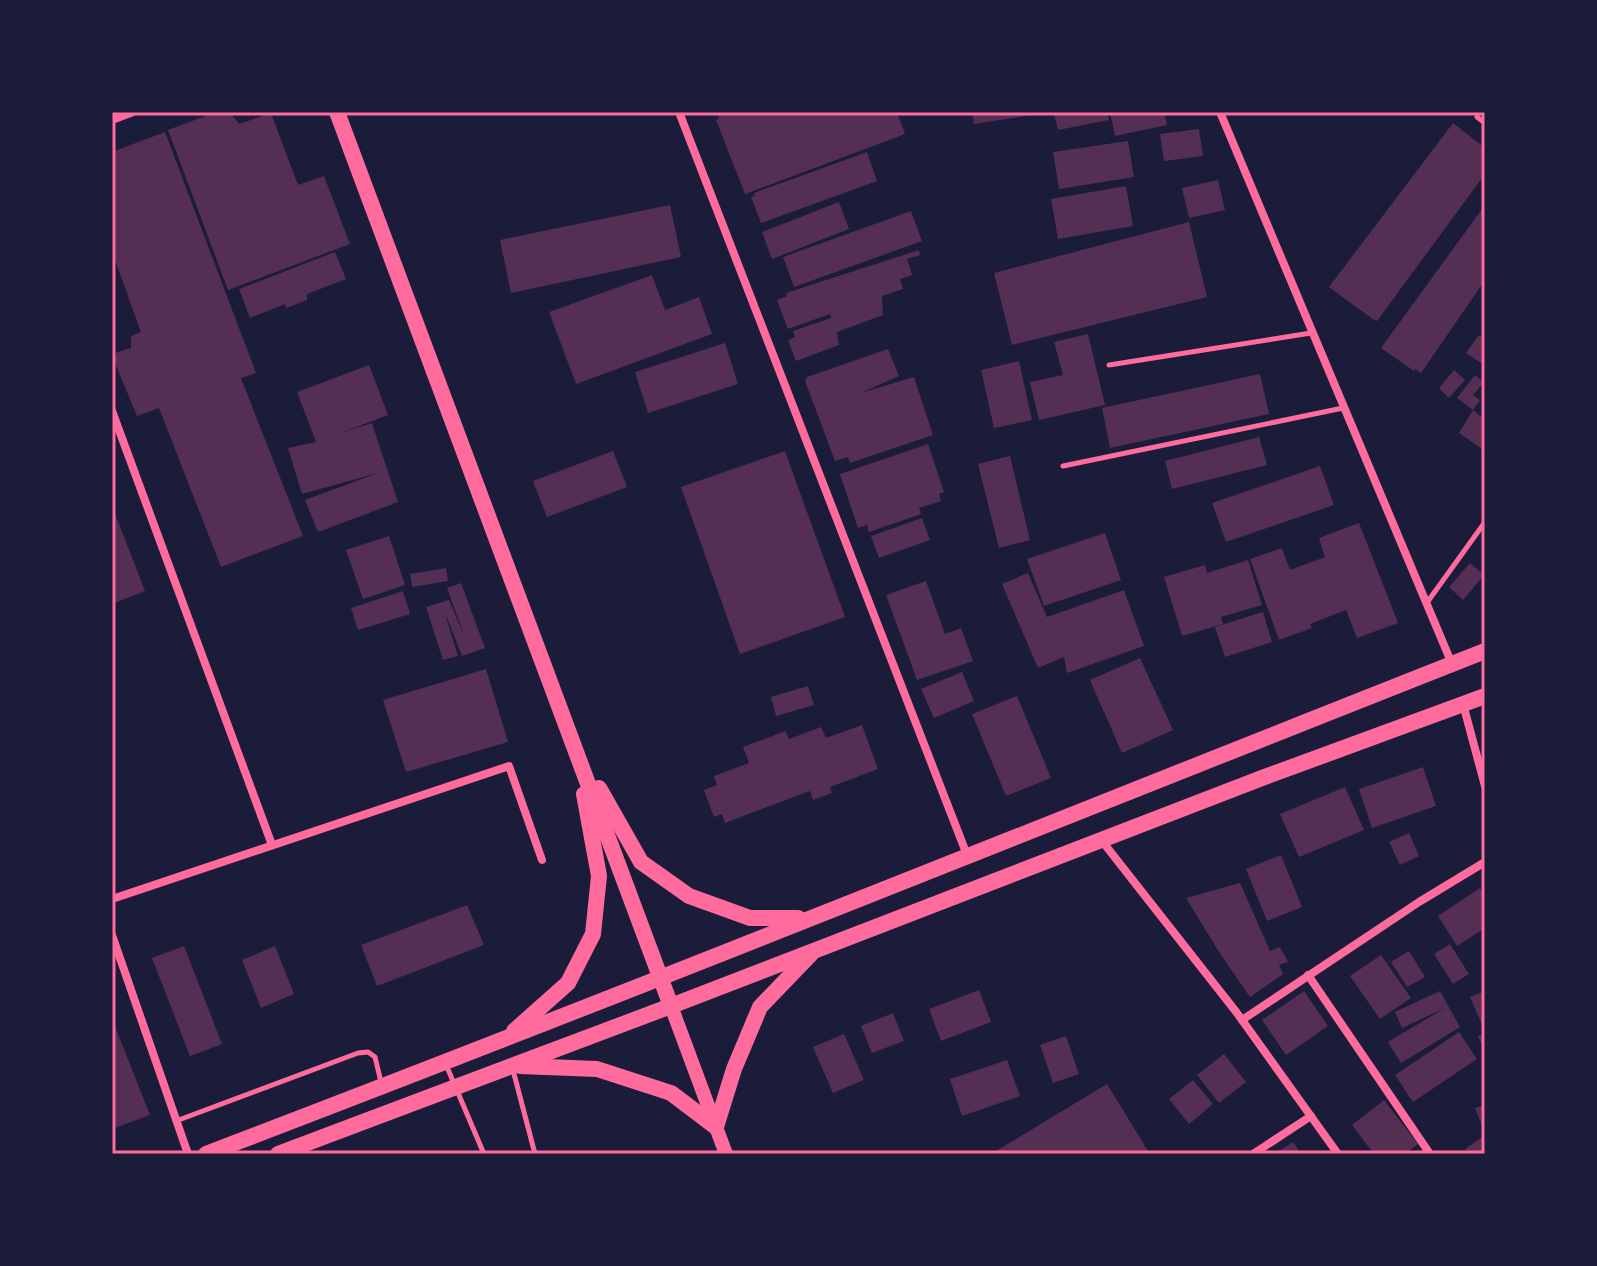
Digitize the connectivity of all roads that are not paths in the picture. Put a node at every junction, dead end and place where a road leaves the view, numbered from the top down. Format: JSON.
{"nodes":[{"id":1,"x":133,"y":112,"type":"edge"},
{"id":2,"x":337,"y":112,"type":"edge"},
{"id":3,"x":679,"y":112,"type":"edge"},
{"id":4,"x":1220,"y":112,"type":"edge"},
{"id":5,"x":1477,"y":117,"type":"dead end"},
{"id":6,"x":112,"y":120,"type":"edge"},
{"id":7,"x":1485,"y":123,"type":"edge"},
{"id":8,"x":1311,"y":333,"type":"junction"},
{"id":9,"x":1109,"y":365,"type":"dead end"},
{"id":10,"x":1343,"y":408,"type":"junction"},
{"id":11,"x":112,"y":411,"type":"edge"},
{"id":12,"x":1063,"y":466,"type":"dead end"},
{"id":13,"x":1485,"y":522,"type":"edge"},
{"id":14,"x":1425,"y":605,"type":"junction"},
{"id":15,"x":1485,"y":651,"type":"edge"},
{"id":16,"x":1452,"y":664,"type":"junction"},
{"id":17,"x":1485,"y":696,"type":"edge"},
{"id":18,"x":1463,"y":704,"type":"junction"},
{"id":19,"x":576,"y":749,"type":"junction"},
{"id":20,"x":1485,"y":786,"type":"edge"},
{"id":21,"x":1108,"y":839,"type":"junction"},
{"id":22,"x":272,"y":845,"type":"junction"},
{"id":23,"x":967,"y":855,"type":"junction"},
{"id":24,"x":542,"y":860,"type":"dead end"},
{"id":25,"x":1485,"y":862,"type":"edge"},
{"id":26,"x":112,"y":899,"type":"edge"},
{"id":27,"x":807,"y":918,"type":"junction"},
{"id":28,"x":112,"y":935,"type":"edge"},
{"id":29,"x":818,"y":948,"type":"junction"},
{"id":30,"x":1308,"y":975,"type":"junction"},
{"id":31,"x":660,"y":979,"type":"junction"},
{"id":32,"x":671,"y":1006,"type":"junction"},
{"id":33,"x":1242,"y":1020,"type":"junction"},
{"id":34,"x":504,"y":1039,"type":"junction"},
{"id":35,"x":445,"y":1063,"type":"junction"},
{"id":36,"x":512,"y":1066,"type":"junction"},
{"id":37,"x":382,"y":1087,"type":"junction"},
{"id":38,"x":455,"y":1087,"type":"junction"},
{"id":39,"x":1311,"y":1116,"type":"junction"},
{"id":40,"x":176,"y":1121,"type":"junction"},
{"id":41,"x":716,"y":1127,"type":"junction"},
{"id":42,"x":188,"y":1154,"type":"edge"},
{"id":43,"x":206,"y":1154,"type":"edge"},
{"id":44,"x":278,"y":1154,"type":"edge"},
{"id":45,"x":484,"y":1154,"type":"edge"},
{"id":46,"x":535,"y":1154,"type":"edge"},
{"id":47,"x":726,"y":1154,"type":"edge"},
{"id":48,"x":1253,"y":1154,"type":"edge"},
{"id":49,"x":1338,"y":1154,"type":"edge"},
{"id":50,"x":1430,"y":1154,"type":"edge"}],
"edges":[{"from":1,"to":6,"type":"street"},
{"from":2,"to":19,"type":"main road"},
{"from":3,"to":23,"type":"street"},
{"from":4,"to":8,"type":"street"},
{"from":5,"to":7,"type":"lane"},
{"from":8,"to":9,"type":"lane"},
{"from":8,"to":10,"type":"street"},
{"from":10,"to":12,"type":"lane"},
{"from":10,"to":14,"type":"street"},
{"from":11,"to":22,"type":"street"},
{"from":13,"to":14,"type":"lane"},
{"from":14,"to":16,"type":"street"},
{"from":15,"to":16,"type":"main road"},
{"from":16,"to":23,"type":"main road"},
{"from":17,"to":18,"type":"main road"},
{"from":18,"to":20,"type":"street"},
{"from":18,"to":21,"type":"main road"},
{"from":19,"to":27,"type":"main road"},
{"from":19,"to":31,"type":"main road"},
{"from":19,"to":34,"type":"main road"},
{"from":21,"to":29,"type":"main road"},
{"from":21,"to":33,"type":"street"},
{"from":22,"to":24,"type":"street"},
{"from":22,"to":26,"type":"street"},
{"from":23,"to":27,"type":"main road"},
{"from":25,"to":30,"type":"street"},
{"from":27,"to":31,"type":"main road"},
{"from":28,"to":40,"type":"street"},
{"from":29,"to":32,"type":"main road"},
{"from":29,"to":41,"type":"main road"},
{"from":30,"to":33,"type":"street"},
{"from":30,"to":50,"type":"street"},
{"from":31,"to":32,"type":"main road"},
{"from":31,"to":34,"type":"main road"},
{"from":32,"to":36,"type":"main road"},
{"from":32,"to":41,"type":"main road"},
{"from":33,"to":39,"type":"street"},
{"from":34,"to":35,"type":"main road"},
{"from":35,"to":37,"type":"main road"},
{"from":35,"to":38,"type":"lane"},
{"from":36,"to":38,"type":"main road"},
{"from":36,"to":41,"type":"main road"},
{"from":36,"to":46,"type":"lane"},
{"from":37,"to":40,"type":"lane"},
{"from":37,"to":43,"type":"main road"},
{"from":38,"to":44,"type":"main road"},
{"from":38,"to":45,"type":"lane"},
{"from":39,"to":48,"type":"street"},
{"from":39,"to":49,"type":"street"},
{"from":40,"to":42,"type":"street"},
{"from":41,"to":47,"type":"main road"}]}
